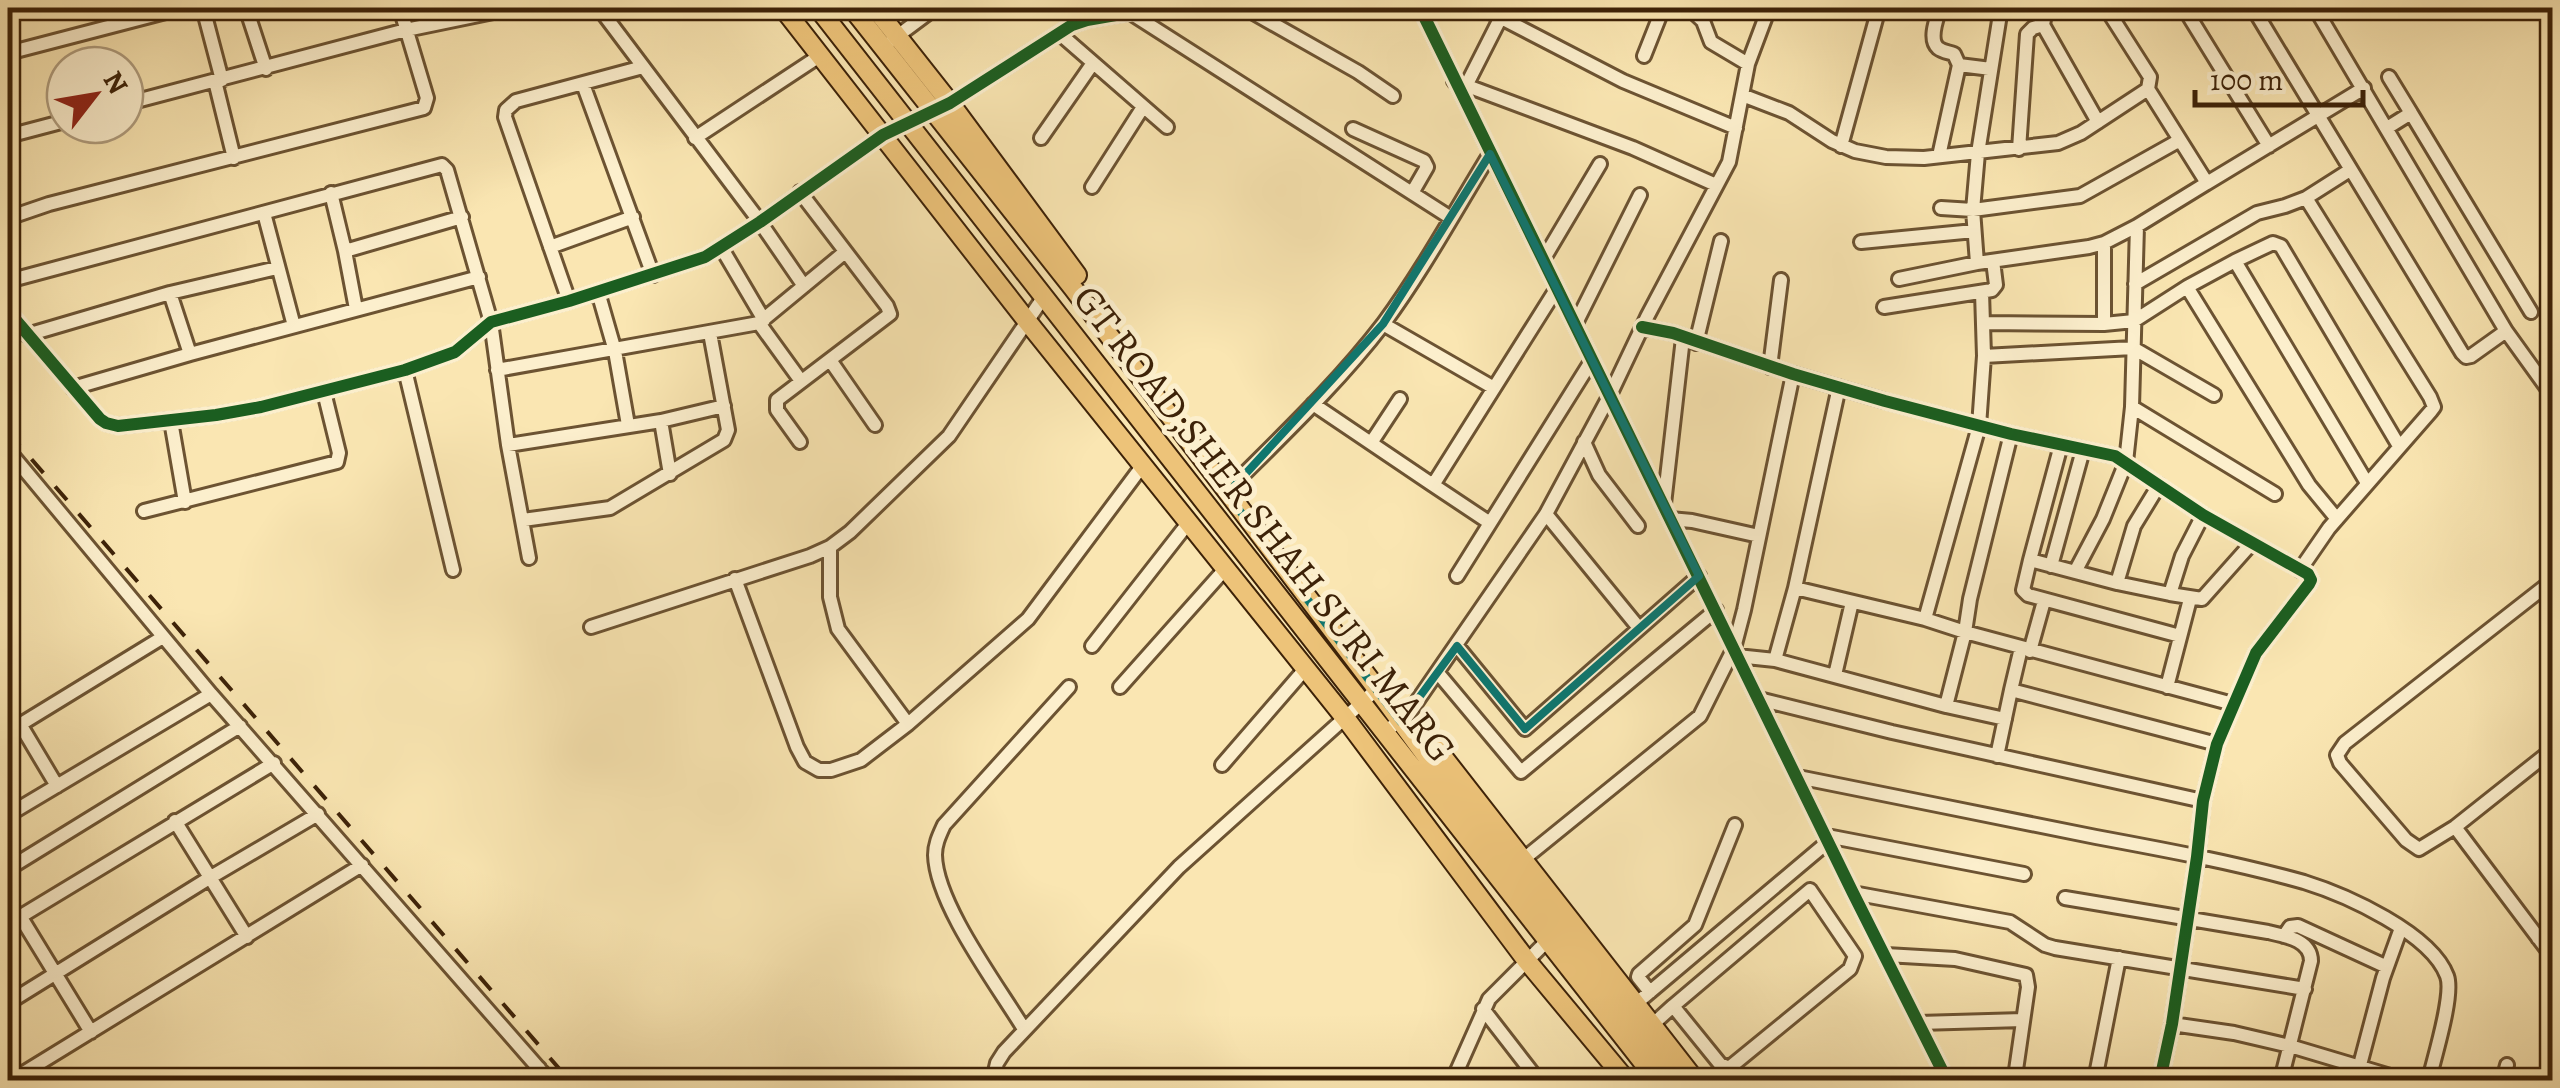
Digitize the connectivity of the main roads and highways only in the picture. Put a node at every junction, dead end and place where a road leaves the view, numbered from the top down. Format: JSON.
{"nodes":[{"id":1,"x":783,"y":8,"type":"edge"},
{"id":2,"x":818,"y":8,"type":"edge"},
{"id":3,"x":852,"y":8,"type":"edge"},
{"id":4,"x":875,"y":8,"type":"edge"},
{"id":5,"x":890,"y":42,"type":"junction"},
{"id":6,"x":1230,"y":490,"type":"junction"},
{"id":7,"x":1398,"y":722,"type":"junction"},
{"id":8,"x":1636,"y":1004,"type":"junction"},
{"id":9,"x":1652,"y":1073,"type":"edge"},
{"id":10,"x":1627,"y":1080,"type":"edge"},
{"id":11,"x":1674,"y":1080,"type":"edge"},
{"id":12,"x":1695,"y":1080,"type":"edge"}],
"edges":[{"from":1,"to":10,"type":"main road"},
{"from":2,"to":7,"type":"main road","name":"GT ROAD;SHER SHAH SURI MARG"},
{"from":3,"to":5,"type":"main road","name":"GT ROAD;SHER SHAH SURI MARG"},
{"from":4,"to":5,"type":"main road"},
{"from":5,"to":6,"type":"main road","name":"GT ROAD;SHER SHAH SURI MARG"},
{"from":6,"to":7,"type":"main road"},
{"from":6,"to":7,"type":"main road","name":"GT ROAD;SHER SHAH SURI MARG"},
{"from":7,"to":8,"type":"main road","name":"GT ROAD;SHER SHAH SURI MARG"},
{"from":7,"to":9,"type":"main road","name":"GT ROAD;SHER SHAH SURI MARG"},
{"from":8,"to":11,"type":"main road","name":"GT ROAD;SHER SHAH SURI MARG"},
{"from":8,"to":12,"type":"main road"}]}
